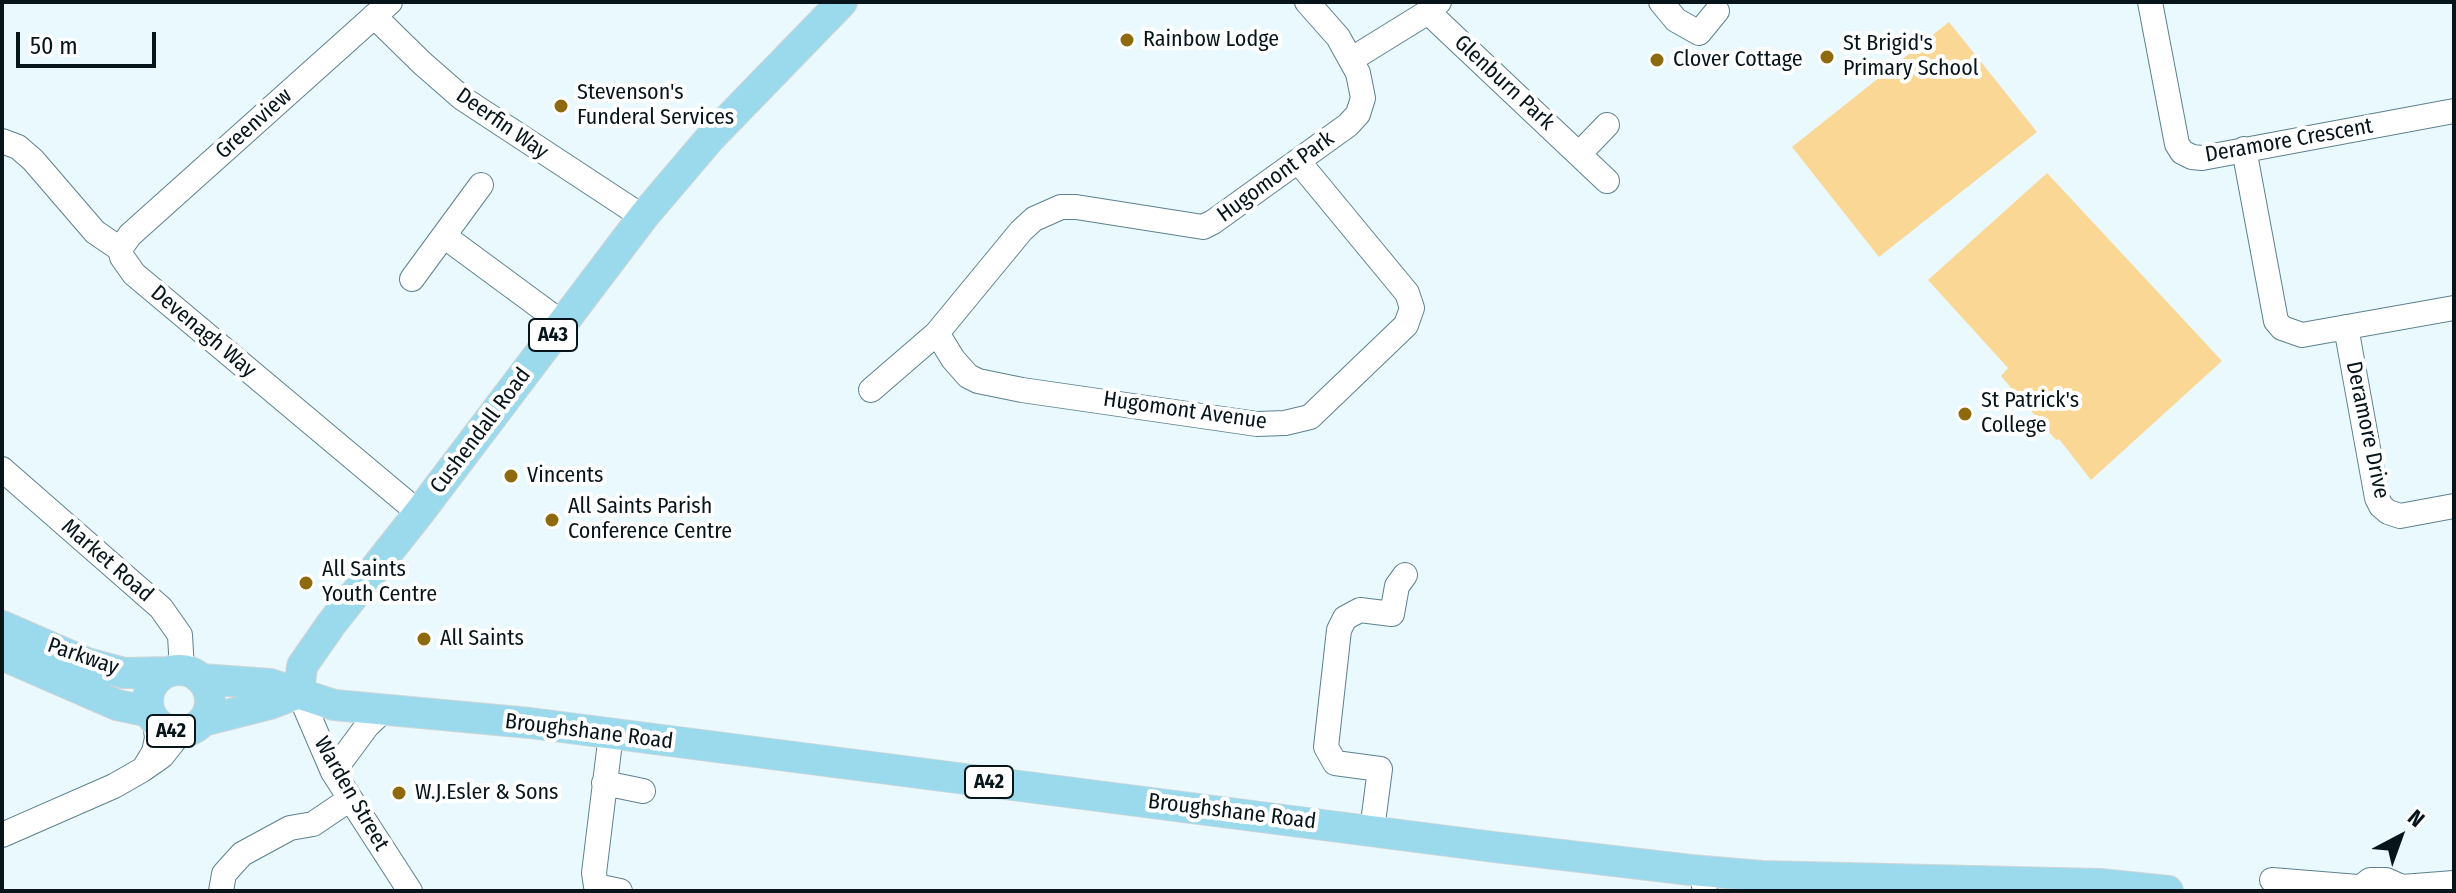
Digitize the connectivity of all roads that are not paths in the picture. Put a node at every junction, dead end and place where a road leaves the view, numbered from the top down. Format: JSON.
{"nodes":[{"id":1,"x":842,"y":2,"type":"edge"},
{"id":2,"x":1307,"y":2,"type":"edge"},
{"id":3,"x":1661,"y":2,"type":"edge"},
{"id":4,"x":2150,"y":2,"type":"edge"},
{"id":5,"x":1434,"y":7,"type":"edge"},
{"id":6,"x":382,"y":9,"type":"edge"},
{"id":7,"x":1717,"y":11,"type":"dead end"},
{"id":8,"x":1352,"y":59,"type":"junction"},
{"id":9,"x":2454,"y":111,"type":"edge"},
{"id":10,"x":1607,"y":125,"type":"dead end"},
{"id":11,"x":2,"y":141,"type":"edge"},
{"id":12,"x":2244,"y":149,"type":"junction"},
{"id":13,"x":1579,"y":154,"type":"junction"},
{"id":14,"x":1298,"y":161,"type":"junction"},
{"id":15,"x":1607,"y":181,"type":"dead end"},
{"id":16,"x":481,"y":185,"type":"dead end"},
{"id":17,"x":643,"y":217,"type":"junction"},
{"id":18,"x":444,"y":236,"type":"junction"},
{"id":19,"x":120,"y":249,"type":"junction"},
{"id":20,"x":412,"y":279,"type":"dead end"},
{"id":21,"x":2454,"y":308,"type":"edge"},
{"id":22,"x":562,"y":323,"type":"junction"},
{"id":23,"x":2346,"y":327,"type":"junction"},
{"id":24,"x":937,"y":333,"type":"junction"},
{"id":25,"x":871,"y":390,"type":"dead end"},
{"id":26,"x":2,"y":469,"type":"edge"},
{"id":27,"x":2454,"y":506,"type":"edge"},
{"id":28,"x":419,"y":513,"type":"junction"},
{"id":29,"x":1405,"y":575,"type":"dead end"},
{"id":30,"x":2,"y":626,"type":"edge"},
{"id":31,"x":2,"y":655,"type":"edge"},
{"id":32,"x":184,"y":674,"type":"junction"},
{"id":33,"x":299,"y":693,"type":"junction"},
{"id":34,"x":385,"y":709,"type":"junction"},
{"id":35,"x":172,"y":722,"type":"junction"},
{"id":36,"x":611,"y":734,"type":"junction"},
{"id":37,"x":333,"y":772,"type":"junction"},
{"id":38,"x":604,"y":783,"type":"junction"},
{"id":39,"x":643,"y":791,"type":"dead end"},
{"id":40,"x":350,"y":799,"type":"junction"},
{"id":41,"x":1372,"y":830,"type":"junction"},
{"id":42,"x":2,"y":835,"type":"edge"},
{"id":43,"x":2272,"y":880,"type":"dead end"},
{"id":44,"x":1703,"y":881,"type":"edge"},
{"id":45,"x":2454,"y":883,"type":"edge"},
{"id":46,"x":2357,"y":889,"type":"edge"},
{"id":47,"x":2403,"y":889,"type":"edge"},
{"id":48,"x":221,"y":891,"type":"edge"},
{"id":49,"x":410,"y":891,"type":"edge"},
{"id":50,"x":620,"y":891,"type":"edge"},
{"id":51,"x":2168,"y":891,"type":"edge"}],
"edges":[{"from":1,"to":17,"type":"main road","name":"Cushendall Road","number":"A43"},
{"from":2,"to":8,"type":"street","name":"Hugomont Park"},
{"from":3,"to":7,"type":"street"},
{"from":4,"to":12,"type":"street","name":"Deramore Crescent"},
{"from":5,"to":8,"type":"street","name":"Glenburn Park"},
{"from":5,"to":13,"type":"street","name":"Glenburn Park"},
{"from":6,"to":17,"type":"street","name":"Deerfin Way"},
{"from":6,"to":19,"type":"street","name":"Greenview"},
{"from":8,"to":14,"type":"street","name":"Hugomont Park"},
{"from":9,"to":12,"type":"street","name":"Deramore Crescent"},
{"from":10,"to":13,"type":"street"},
{"from":11,"to":19,"type":"street","name":"Devenagh Way"},
{"from":12,"to":23,"type":"street"},
{"from":13,"to":15,"type":"street","name":"Glenburn Park"},
{"from":14,"to":24,"type":"street","name":"Hugomont Park"},
{"from":14,"to":24,"type":"street","name":"Hugomont Avenue"},
{"from":16,"to":18,"type":"street"},
{"from":17,"to":22,"type":"main road","name":"Cushendall Road","number":"A43"},
{"from":18,"to":20,"type":"street"},
{"from":18,"to":22,"type":"street"},
{"from":19,"to":28,"type":"street","name":"Devenagh Way"},
{"from":21,"to":23,"type":"street"},
{"from":22,"to":28,"type":"main road","name":"Cushendall Road","number":"A43"},
{"from":23,"to":27,"type":"street","name":"Deramore Drive"},
{"from":24,"to":25,"type":"street","name":"Hugomont Park"},
{"from":26,"to":32,"type":"street","name":"Market Road"},
{"from":28,"to":33,"type":"main road","name":"Cushendall Road","number":"A43"},
{"from":29,"to":41,"type":"street"},
{"from":30,"to":32,"type":"main road","name":"Parkway","number":"A42"},
{"from":31,"to":35,"type":"main road","name":"Parkway","number":"A42"},
{"from":32,"to":33,"type":"main road","name":"Broughshane Road","number":"A42"},
{"from":32,"to":35,"type":"main road","number":"A42"},
{"from":32,"to":35,"type":"main road","number":"A42"},
{"from":33,"to":34,"type":"main road","name":"Broughshane Road","number":"A42"},
{"from":33,"to":35,"type":"main road","number":"A42"},
{"from":33,"to":37,"type":"street","name":"Warden Street"},
{"from":34,"to":36,"type":"main road","name":"Broughshane Road","number":"A42"},
{"from":34,"to":37,"type":"street"},
{"from":35,"to":42,"type":"street"},
{"from":36,"to":38,"type":"street"},
{"from":36,"to":41,"type":"main road","name":"Broughshane Road","number":"A42"},
{"from":37,"to":40,"type":"street","name":"Warden Street"},
{"from":38,"to":39,"type":"street"},
{"from":38,"to":50,"type":"street"},
{"from":40,"to":48,"type":"street"},
{"from":40,"to":49,"type":"street","name":"Warden Street"},
{"from":41,"to":44,"type":"main road","name":"Broughshane Road","number":"A42"},
{"from":43,"to":46,"type":"street"},
{"from":44,"to":51,"type":"main road","name":"Broughshane Road","number":"A42"},
{"from":45,"to":47,"type":"street"},
{"from":46,"to":47,"type":"street"}]}
